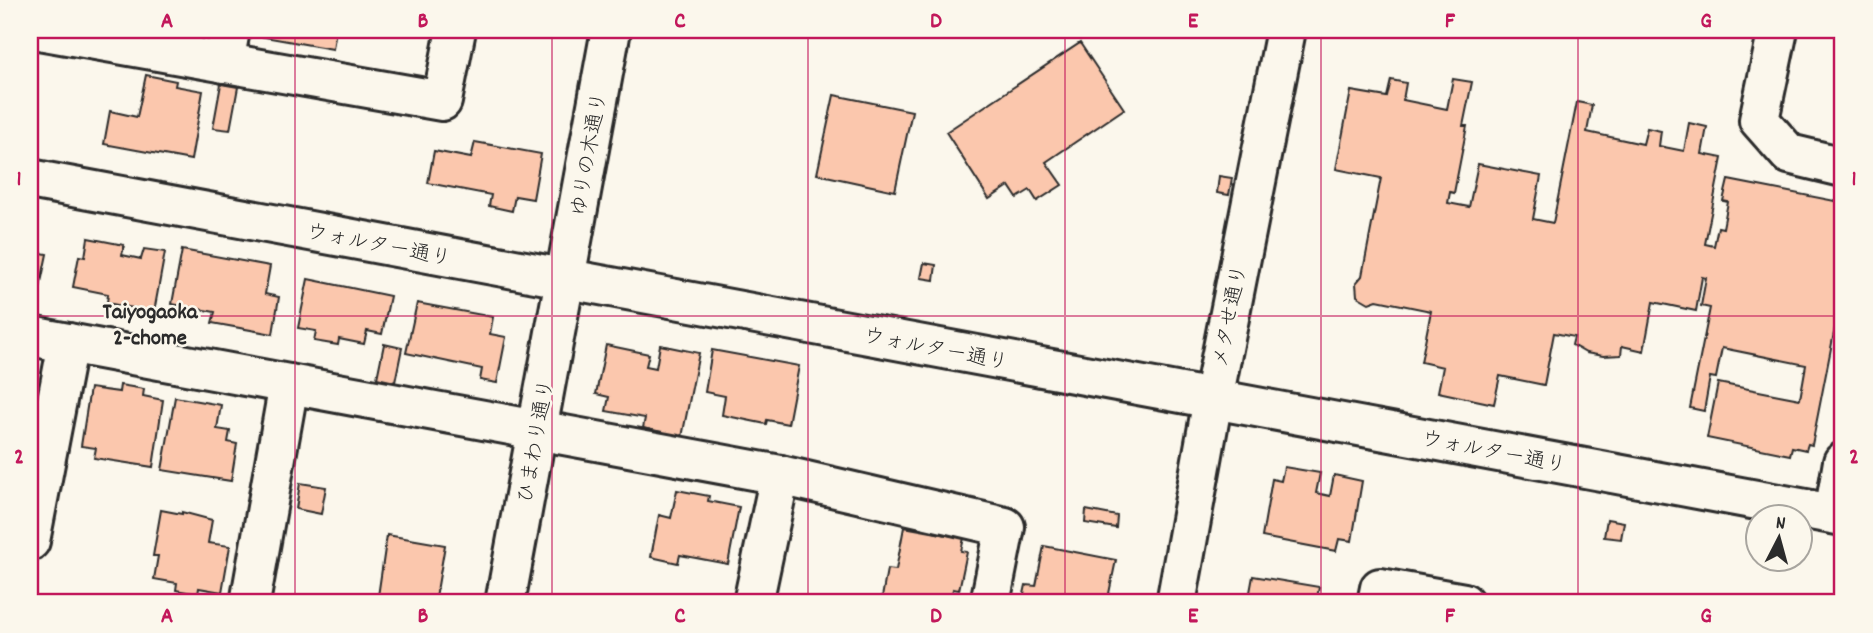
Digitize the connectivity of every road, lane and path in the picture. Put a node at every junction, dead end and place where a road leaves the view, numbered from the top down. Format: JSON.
{"nodes":[{"id":1,"x":38,"y":30,"type":"edge"},
{"id":2,"x":456,"y":30,"type":"edge"},
{"id":3,"x":611,"y":30,"type":"edge"},
{"id":4,"x":1286,"y":30,"type":"edge"},
{"id":5,"x":1778,"y":30,"type":"edge"},
{"id":6,"x":227,"y":47,"type":"edge"},
{"id":7,"x":1843,"y":167,"type":"edge"},
{"id":8,"x":30,"y":179,"type":"edge"},
{"id":9,"x":565,"y":279,"type":"junction"},
{"id":10,"x":30,"y":336,"type":"edge"},
{"id":11,"x":68,"y":343,"type":"junction"},
{"id":12,"x":289,"y":384,"type":"junction"},
{"id":13,"x":1213,"y":399,"type":"junction"},
{"id":14,"x":536,"y":431,"type":"junction"},
{"id":15,"x":1843,"y":462,"type":"edge"},
{"id":16,"x":780,"y":475,"type":"junction"},
{"id":17,"x":1839,"y":515,"type":"edge"},
{"id":18,"x":30,"y":541,"type":"edge"},
{"id":19,"x":250,"y":603,"type":"edge"},
{"id":20,"x":505,"y":603,"type":"edge"},
{"id":21,"x":753,"y":603,"type":"edge"},
{"id":22,"x":990,"y":603,"type":"edge"},
{"id":23,"x":1176,"y":603,"type":"edge"},
{"id":24,"x":1377,"y":603,"type":"edge"},
{"id":25,"x":1465,"y":603,"type":"edge"}],
"edges":[{"from":1,"to":6,"type":"street"},
{"from":2,"to":6,"type":"street"},
{"from":3,"to":9,"type":"street","name":"ゆりの木通り"},
{"from":4,"to":13,"type":"street","name":"メタせ通り"},
{"from":5,"to":7,"type":"street"},
{"from":8,"to":9,"type":"street","name":"ウォルター通り"},
{"from":9,"to":13,"type":"street","name":"ウォルター通り"},
{"from":9,"to":14,"type":"street","name":"ひまわり通り"},
{"from":10,"to":11,"type":"street"},
{"from":11,"to":12,"type":"street"},
{"from":11,"to":18,"type":"street"},
{"from":12,"to":14,"type":"street"},
{"from":12,"to":19,"type":"street"},
{"from":13,"to":17,"type":"street","name":"ウォルター通り"},
{"from":13,"to":23,"type":"street","name":"メタせ通り"},
{"from":14,"to":16,"type":"street"},
{"from":14,"to":20,"type":"street","name":"ひまわり通り"},
{"from":15,"to":17,"type":"street"},
{"from":16,"to":21,"type":"street"},
{"from":16,"to":22,"type":"street"},
{"from":24,"to":25,"type":"street"}]}
